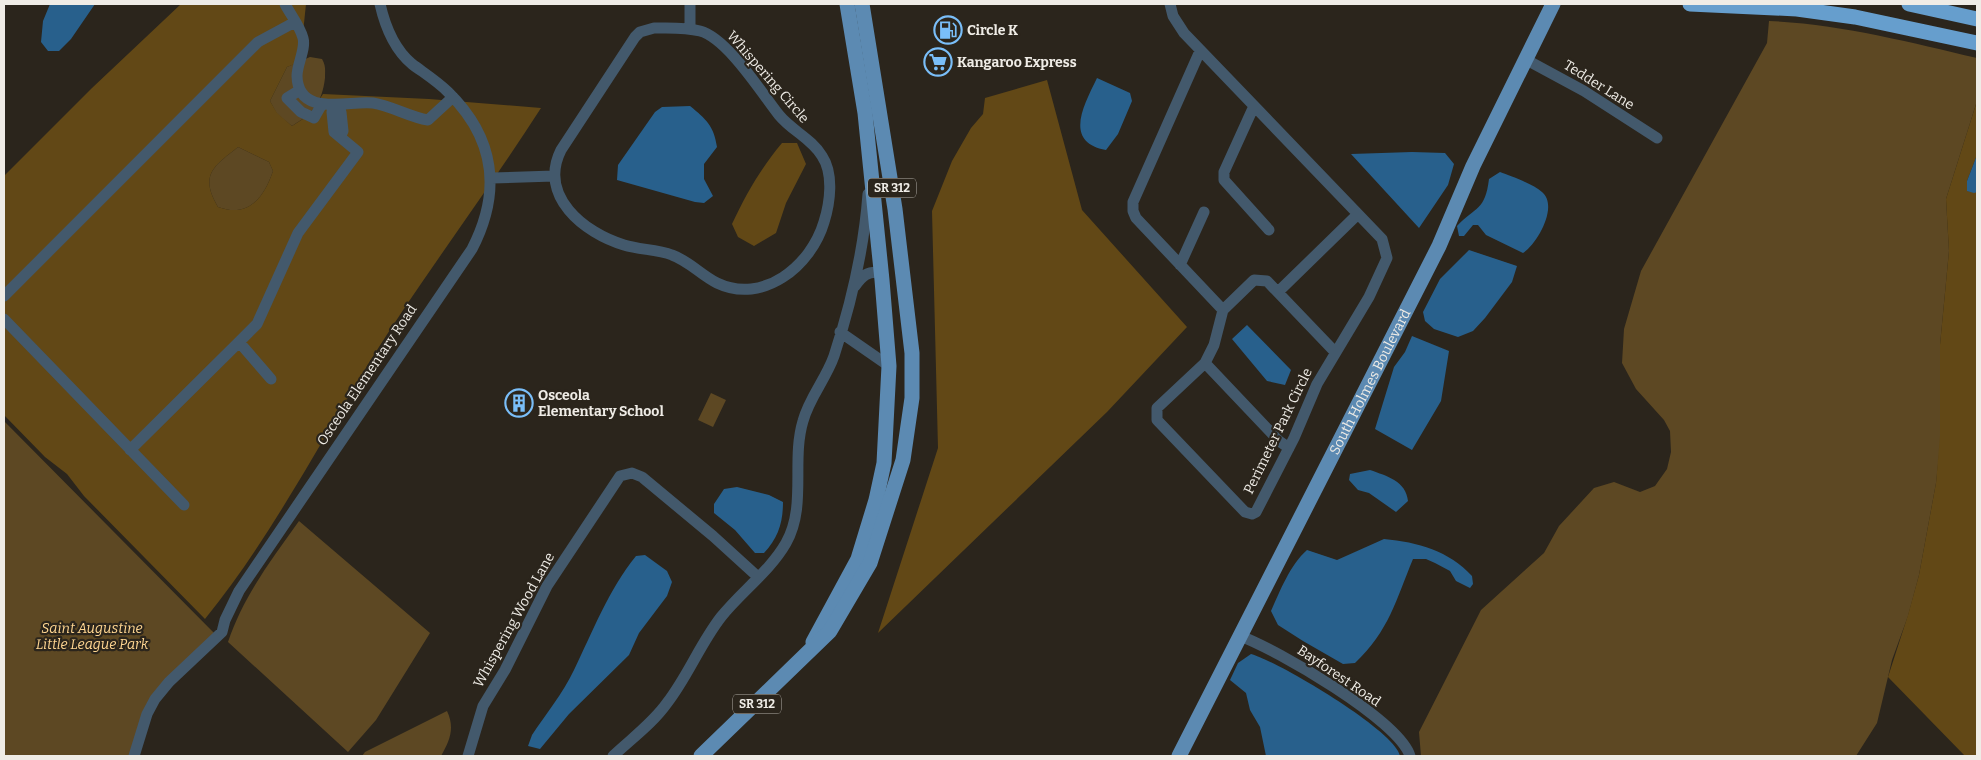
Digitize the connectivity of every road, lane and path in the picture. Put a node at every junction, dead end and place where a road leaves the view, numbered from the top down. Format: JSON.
{"nodes":[{"id":1,"x":285,"y":4,"type":"edge"},
{"id":2,"x":380,"y":4,"type":"edge"},
{"id":3,"x":690,"y":4,"type":"edge"},
{"id":4,"x":847,"y":4,"type":"edge"},
{"id":5,"x":862,"y":4,"type":"edge"},
{"id":6,"x":1170,"y":4,"type":"edge"},
{"id":7,"x":1553,"y":4,"type":"edge"},
{"id":8,"x":1690,"y":4,"type":"edge"},
{"id":9,"x":1909,"y":4,"type":"edge"},
{"id":10,"x":1977,"y":19,"type":"edge"},
{"id":11,"x":295,"y":22,"type":"junction"},
{"id":12,"x":690,"y":29,"type":"junction"},
{"id":13,"x":1977,"y":43,"type":"edge"},
{"id":14,"x":1200,"y":51,"type":"junction"},
{"id":15,"x":1525,"y":59,"type":"junction"},
{"id":16,"x":300,"y":90,"type":"junction"},
{"id":17,"x":453,"y":97,"type":"junction"},
{"id":18,"x":322,"y":104,"type":"junction"},
{"id":19,"x":336,"y":106,"type":"junction"},
{"id":20,"x":1254,"y":106,"type":"junction"},
{"id":21,"x":1657,"y":138,"type":"dead end"},
{"id":22,"x":870,"y":165,"type":"junction"},
{"id":23,"x":554,"y":176,"type":"junction"},
{"id":24,"x":492,"y":178,"type":"junction"},
{"id":25,"x":1204,"y":212,"type":"dead end"},
{"id":26,"x":1358,"y":214,"type":"junction"},
{"id":27,"x":1269,"y":230,"type":"dead end"},
{"id":28,"x":1180,"y":265,"type":"junction"},
{"id":29,"x":882,"y":273,"type":"junction"},
{"id":30,"x":851,"y":292,"type":"junction"},
{"id":31,"x":1278,"y":292,"type":"junction"},
{"id":32,"x":4,"y":296,"type":"edge"},
{"id":33,"x":1224,"y":310,"type":"junction"},
{"id":34,"x":4,"y":319,"type":"edge"},
{"id":35,"x":840,"y":332,"type":"junction"},
{"id":36,"x":238,"y":342,"type":"junction"},
{"id":37,"x":1336,"y":352,"type":"junction"},
{"id":38,"x":1205,"y":363,"type":"junction"},
{"id":39,"x":889,"y":366,"type":"junction"},
{"id":40,"x":912,"y":373,"type":"junction"},
{"id":41,"x":272,"y":379,"type":"dead end"},
{"id":42,"x":1289,"y":448,"type":"junction"},
{"id":43,"x":130,"y":450,"type":"junction"},
{"id":44,"x":184,"y":505,"type":"dead end"},
{"id":45,"x":758,"y":577,"type":"junction"},
{"id":46,"x":1240,"y":636,"type":"junction"},
{"id":47,"x":810,"y":648,"type":"junction"},
{"id":48,"x":134,"y":756,"type":"edge"},
{"id":49,"x":468,"y":756,"type":"edge"},
{"id":50,"x":613,"y":756,"type":"edge"},
{"id":51,"x":701,"y":756,"type":"edge"},
{"id":52,"x":1179,"y":756,"type":"edge"},
{"id":53,"x":1410,"y":756,"type":"edge"}],
"edges":[{"from":1,"to":11,"type":"street"},
{"from":2,"to":17,"type":"street","name":"Osceola Elementary Road"},
{"from":3,"to":12,"type":"street"},
{"from":4,"to":22,"type":"main road","number":"SR 312"},
{"from":5,"to":40,"type":"main road","number":"SR 312"},
{"from":6,"to":14,"type":"street","name":"Perimeter Park Circle"},
{"from":7,"to":15,"type":"main road","name":"South Holmes Boulevard"},
{"from":8,"to":13,"type":"highway"},
{"from":9,"to":10,"type":"highway"},
{"from":11,"to":16,"type":"street"},
{"from":11,"to":32,"type":"street"},
{"from":12,"to":23,"type":"street","name":"Whispering Circle"},
{"from":12,"to":23,"type":"street","name":"Whispering Circle"},
{"from":14,"to":20,"type":"street","name":"Perimeter Park Circle"},
{"from":14,"to":28,"type":"street"},
{"from":15,"to":21,"type":"street","name":"Tedder Lane"},
{"from":15,"to":46,"type":"main road","name":"South Holmes Boulevard"},
{"from":16,"to":18,"type":"street"},
{"from":16,"to":18,"type":"street"},
{"from":17,"to":19,"type":"street"},
{"from":17,"to":24,"type":"street","name":"Osceola Elementary Road"},
{"from":18,"to":19,"type":"street"},
{"from":19,"to":36,"type":"street"},
{"from":20,"to":26,"type":"street","name":"Perimeter Park Circle"},
{"from":20,"to":27,"type":"street"},
{"from":22,"to":29,"type":"main road","number":"SR 312"},
{"from":22,"to":30,"type":"street"},
{"from":23,"to":24,"type":"street"},
{"from":24,"to":48,"type":"street","name":"Osceola Elementary Road"},
{"from":25,"to":28,"type":"street"},
{"from":26,"to":31,"type":"street"},
{"from":26,"to":37,"type":"street","name":"Perimeter Park Circle"},
{"from":28,"to":33,"type":"street"},
{"from":29,"to":30,"type":"street"},
{"from":29,"to":39,"type":"main road","number":"SR 312"},
{"from":30,"to":35,"type":"street"},
{"from":31,"to":33,"type":"street"},
{"from":31,"to":37,"type":"street"},
{"from":33,"to":38,"type":"street","name":"Perimeter Park Circle"},
{"from":34,"to":43,"type":"street"},
{"from":35,"to":39,"type":"street"},
{"from":35,"to":45,"type":"street"},
{"from":36,"to":41,"type":"street"},
{"from":36,"to":43,"type":"street"},
{"from":37,"to":42,"type":"street","name":"Perimeter Park Circle"},
{"from":38,"to":42,"type":"street"},
{"from":38,"to":42,"type":"street","name":"Perimeter Park Circle"},
{"from":39,"to":40,"type":"main road"},
{"from":39,"to":47,"type":"main road","number":"SR 312"},
{"from":40,"to":47,"type":"main road","number":"SR 312"},
{"from":43,"to":44,"type":"street"},
{"from":45,"to":49,"type":"street","name":"Whispering Wood Lane"},
{"from":45,"to":50,"type":"street"},
{"from":46,"to":52,"type":"main road","name":"South Holmes Boulevard"},
{"from":46,"to":53,"type":"street","name":"Bayforest Road"},
{"from":47,"to":51,"type":"main road","number":"SR 312"}]}
